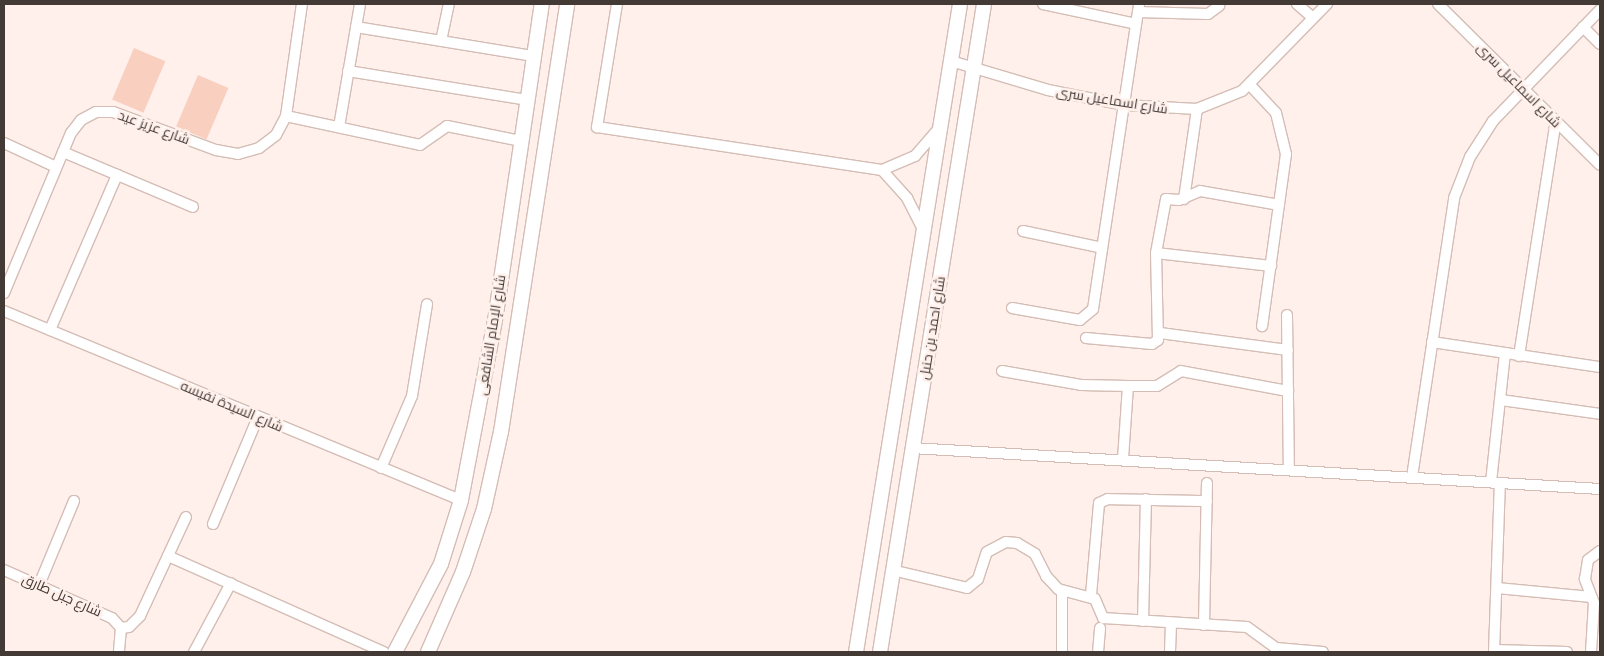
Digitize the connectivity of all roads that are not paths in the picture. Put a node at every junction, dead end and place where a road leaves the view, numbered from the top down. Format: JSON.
{"nodes":[{"id":1,"x":302,"y":4,"type":"edge"},
{"id":2,"x":360,"y":4,"type":"edge"},
{"id":3,"x":449,"y":4,"type":"edge"},
{"id":4,"x":542,"y":4,"type":"edge"},
{"id":5,"x":567,"y":4,"type":"edge"},
{"id":6,"x":617,"y":4,"type":"edge"},
{"id":7,"x":960,"y":4,"type":"edge"},
{"id":8,"x":984,"y":4,"type":"edge"},
{"id":9,"x":1043,"y":4,"type":"edge"},
{"id":10,"x":1296,"y":4,"type":"edge"},
{"id":11,"x":1327,"y":4,"type":"edge"},
{"id":12,"x":1438,"y":4,"type":"edge"},
{"id":13,"x":1061,"y":5,"type":"edge"},
{"id":14,"x":1219,"y":6,"type":"dead end"},
{"id":15,"x":1139,"y":8,"type":"edge"},
{"id":16,"x":1600,"y":10,"type":"edge"},
{"id":17,"x":1313,"y":18,"type":"junction"},
{"id":18,"x":1136,"y":24,"type":"junction"},
{"id":19,"x":356,"y":27,"type":"junction"},
{"id":20,"x":1583,"y":28,"type":"junction"},
{"id":21,"x":442,"y":41,"type":"junction"},
{"id":22,"x":1600,"y":44,"type":"edge"},
{"id":23,"x":534,"y":56,"type":"junction"},
{"id":24,"x":950,"y":61,"type":"junction"},
{"id":25,"x":974,"y":66,"type":"junction"},
{"id":26,"x":348,"y":71,"type":"junction"},
{"id":27,"x":531,"y":78,"type":"junction"},
{"id":28,"x":554,"y":81,"type":"junction"},
{"id":29,"x":1250,"y":85,"type":"junction"},
{"id":30,"x":1523,"y":88,"type":"junction"},
{"id":31,"x":527,"y":100,"type":"junction"},
{"id":32,"x":1124,"y":104,"type":"junction"},
{"id":33,"x":1197,"y":109,"type":"junction"},
{"id":34,"x":286,"y":116,"type":"junction"},
{"id":35,"x":1556,"y":121,"type":"junction"},
{"id":36,"x":339,"y":127,"type":"junction"},
{"id":37,"x":939,"y":129,"type":"junction"},
{"id":38,"x":521,"y":140,"type":"junction"},
{"id":39,"x":4,"y":143,"type":"edge"},
{"id":40,"x":62,"y":152,"type":"junction"},
{"id":41,"x":1600,"y":166,"type":"edge"},
{"id":42,"x":56,"y":167,"type":"junction"},
{"id":43,"x":882,"y":170,"type":"junction"},
{"id":44,"x":117,"y":175,"type":"junction"},
{"id":45,"x":1184,"y":199,"type":"junction"},
{"id":46,"x":1279,"y":205,"type":"junction"},
{"id":47,"x":193,"y":207,"type":"dead end"},
{"id":48,"x":1023,"y":231,"type":"dead end"},
{"id":49,"x":923,"y":232,"type":"junction"},
{"id":50,"x":1102,"y":248,"type":"junction"},
{"id":51,"x":1156,"y":253,"type":"junction"},
{"id":52,"x":1271,"y":266,"type":"junction"},
{"id":53,"x":4,"y":293,"type":"edge"},
{"id":54,"x":427,"y":304,"type":"dead end"},
{"id":55,"x":1012,"y":308,"type":"dead end"},
{"id":56,"x":4,"y":311,"type":"edge"},
{"id":57,"x":1287,"y":315,"type":"dead end"},
{"id":58,"x":1262,"y":326,"type":"dead end"},
{"id":59,"x":50,"y":330,"type":"junction"},
{"id":60,"x":1160,"y":333,"type":"junction"},
{"id":61,"x":1086,"y":338,"type":"dead end"},
{"id":62,"x":1432,"y":342,"type":"junction"},
{"id":63,"x":1288,"y":350,"type":"junction"},
{"id":64,"x":1505,"y":354,"type":"junction"},
{"id":65,"x":1519,"y":356,"type":"junction"},
{"id":66,"x":1600,"y":367,"type":"edge"},
{"id":67,"x":1002,"y":371,"type":"dead end"},
{"id":68,"x":1128,"y":386,"type":"junction"},
{"id":69,"x":1288,"y":391,"type":"junction"},
{"id":70,"x":1501,"y":400,"type":"junction"},
{"id":71,"x":1600,"y":414,"type":"edge"},
{"id":72,"x":258,"y":417,"type":"junction"},
{"id":73,"x":912,"y":448,"type":"junction"},
{"id":74,"x":1123,"y":459,"type":"junction"},
{"id":75,"x":381,"y":468,"type":"junction"},
{"id":76,"x":1289,"y":470,"type":"junction"},
{"id":77,"x":1412,"y":477,"type":"junction"},
{"id":78,"x":1495,"y":482,"type":"junction"},
{"id":79,"x":1207,"y":483,"type":"dead end"},
{"id":80,"x":1600,"y":489,"type":"edge"},
{"id":81,"x":1146,"y":499,"type":"junction"},
{"id":82,"x":461,"y":500,"type":"junction"},
{"id":83,"x":74,"y":501,"type":"dead end"},
{"id":84,"x":1207,"y":501,"type":"junction"},
{"id":85,"x":186,"y":517,"type":"dead end"},
{"id":86,"x":213,"y":524,"type":"dead end"},
{"id":87,"x":1600,"y":552,"type":"edge"},
{"id":88,"x":168,"y":556,"type":"junction"},
{"id":89,"x":4,"y":570,"type":"edge"},
{"id":90,"x":892,"y":570,"type":"junction"},
{"id":91,"x":231,"y":582,"type":"junction"},
{"id":92,"x":39,"y":585,"type":"junction"},
{"id":93,"x":1497,"y":588,"type":"junction"},
{"id":94,"x":1062,"y":591,"type":"junction"},
{"id":95,"x":1091,"y":596,"type":"junction"},
{"id":96,"x":1592,"y":597,"type":"junction"},
{"id":97,"x":1143,"y":621,"type":"junction"},
{"id":98,"x":1171,"y":623,"type":"junction"},
{"id":99,"x":1204,"y":625,"type":"junction"},
{"id":100,"x":121,"y":628,"type":"junction"},
{"id":101,"x":1100,"y":628,"type":"dead end"},
{"id":102,"x":1264,"y":640,"type":"junction"},
{"id":103,"x":1600,"y":649,"type":"edge"},
{"id":104,"x":1494,"y":651,"type":"edge"},
{"id":105,"x":119,"y":652,"type":"edge"},
{"id":106,"x":194,"y":652,"type":"edge"},
{"id":107,"x":384,"y":652,"type":"edge"},
{"id":108,"x":395,"y":652,"type":"edge"},
{"id":109,"x":428,"y":652,"type":"edge"},
{"id":110,"x":856,"y":652,"type":"edge"},
{"id":111,"x":880,"y":652,"type":"edge"},
{"id":112,"x":1062,"y":652,"type":"edge"},
{"id":113,"x":1098,"y":652,"type":"edge"},
{"id":114,"x":1170,"y":652,"type":"edge"},
{"id":115,"x":1264,"y":652,"type":"edge"},
{"id":116,"x":1323,"y":652,"type":"edge"},
{"id":117,"x":1567,"y":652,"type":"edge"},
{"id":118,"x":1591,"y":652,"type":"edge"}],
"edges":[{"from":1,"to":34,"type":"street","name":"شارع عزيز عيد"},
{"from":2,"to":19,"type":"street"},
{"from":3,"to":21,"type":"street"},
{"from":4,"to":23,"type":"street","name":"شارع الإمام الشافعى"},
{"from":5,"to":28,"type":"street","name":"شارع الإمام الشافعى"},
{"from":6,"to":43,"type":"street"},
{"from":7,"to":24,"type":"street","name":"شارع احمد بن حنبل"},
{"from":8,"to":25,"type":"street","name":"شارع احمد بن حنبل"},
{"from":9,"to":13,"type":"street"},
{"from":10,"to":17,"type":"street"},
{"from":11,"to":17,"type":"street","name":"شارع اسماعيل سرى"},
{"from":12,"to":30,"type":"street","name":"شارع اسماعيل سرى"},
{"from":13,"to":18,"type":"street"},
{"from":14,"to":15,"type":"street"},
{"from":15,"to":18,"type":"street"},
{"from":16,"to":20,"type":"street"},
{"from":17,"to":29,"type":"street","name":"شارع اسماعيل سرى"},
{"from":18,"to":32,"type":"street"},
{"from":19,"to":21,"type":"street"},
{"from":19,"to":26,"type":"street"},
{"from":20,"to":22,"type":"street"},
{"from":20,"to":30,"type":"street"},
{"from":21,"to":23,"type":"street"},
{"from":23,"to":27,"type":"street","name":"شارع الإمام الشافعى"},
{"from":24,"to":25,"type":"street","name":"شارع اسماعيل سرى"},
{"from":24,"to":37,"type":"street","name":"شارع احمد بن حنبل"},
{"from":25,"to":32,"type":"street","name":"شارع اسماعيل سرى"},
{"from":25,"to":73,"type":"street","name":"شارع احمد بن حنبل"},
{"from":26,"to":31,"type":"street"},
{"from":26,"to":36,"type":"street"},
{"from":27,"to":28,"type":"street"},
{"from":27,"to":31,"type":"street","name":"شارع الإمام الشافعى"},
{"from":28,"to":109,"type":"street","name":"شارع الإمام الشافعى"},
{"from":29,"to":33,"type":"street","name":"شارع اسماعيل سرى"},
{"from":29,"to":46,"type":"street"},
{"from":30,"to":35,"type":"street","name":"شارع اسماعيل سرى"},
{"from":30,"to":62,"type":"street"},
{"from":31,"to":38,"type":"street","name":"شارع الإمام الشافعى"},
{"from":32,"to":33,"type":"street","name":"شارع اسماعيل سرى"},
{"from":32,"to":50,"type":"street"},
{"from":33,"to":45,"type":"street"},
{"from":34,"to":36,"type":"street"},
{"from":34,"to":40,"type":"street","name":"شارع عزيز عيد"},
{"from":35,"to":41,"type":"street","name":"شارع اسماعيل سرى"},
{"from":35,"to":65,"type":"street"},
{"from":36,"to":38,"type":"street"},
{"from":37,"to":43,"type":"street"},
{"from":37,"to":49,"type":"street","name":"شارع احمد بن حنبل"},
{"from":38,"to":82,"type":"street","name":"شارع الإمام الشافعى"},
{"from":39,"to":42,"type":"street"},
{"from":40,"to":42,"type":"street","name":"شارع عزيز عيد"},
{"from":40,"to":44,"type":"street"},
{"from":42,"to":53,"type":"street","name":"شارع عزيز عيد"},
{"from":43,"to":49,"type":"street"},
{"from":44,"to":47,"type":"street"},
{"from":44,"to":59,"type":"street"},
{"from":45,"to":46,"type":"street"},
{"from":45,"to":51,"type":"street"},
{"from":46,"to":52,"type":"street"},
{"from":48,"to":50,"type":"street"},
{"from":49,"to":110,"type":"street","name":"شارع احمد بن حنبل"},
{"from":50,"to":55,"type":"street"},
{"from":51,"to":52,"type":"street"},
{"from":51,"to":60,"type":"street"},
{"from":52,"to":58,"type":"street"},
{"from":54,"to":75,"type":"street"},
{"from":56,"to":59,"type":"street","name":"شارع السيدة نفيسه"},
{"from":57,"to":63,"type":"street"},
{"from":59,"to":72,"type":"street","name":"شارع السيدة نفيسه"},
{"from":60,"to":61,"type":"street"},
{"from":60,"to":63,"type":"street"},
{"from":62,"to":64,"type":"street"},
{"from":62,"to":77,"type":"street"},
{"from":63,"to":69,"type":"street"},
{"from":64,"to":65,"type":"street"},
{"from":64,"to":70,"type":"street"},
{"from":65,"to":66,"type":"street"},
{"from":67,"to":68,"type":"street"},
{"from":68,"to":69,"type":"street"},
{"from":68,"to":74,"type":"street"},
{"from":69,"to":76,"type":"street"},
{"from":70,"to":71,"type":"street"},
{"from":70,"to":78,"type":"street"},
{"from":72,"to":75,"type":"street","name":"شارع السيدة نفيسه"},
{"from":72,"to":86,"type":"street"},
{"from":73,"to":74,"type":"street"},
{"from":73,"to":90,"type":"street","name":"شارع احمد بن حنبل"},
{"from":74,"to":76,"type":"street"},
{"from":75,"to":82,"type":"street","name":"شارع السيدة نفيسه"},
{"from":76,"to":77,"type":"street"},
{"from":77,"to":78,"type":"street"},
{"from":78,"to":80,"type":"street"},
{"from":78,"to":93,"type":"street"},
{"from":79,"to":84,"type":"street"},
{"from":81,"to":84,"type":"street"},
{"from":81,"to":95,"type":"street"},
{"from":81,"to":97,"type":"street"},
{"from":82,"to":108,"type":"street","name":"شارع الإمام الشافعى"},
{"from":83,"to":92,"type":"street"},
{"from":84,"to":99,"type":"street"},
{"from":85,"to":88,"type":"street"},
{"from":87,"to":96,"type":"street"},
{"from":88,"to":91,"type":"street"},
{"from":88,"to":100,"type":"street"},
{"from":89,"to":92,"type":"street","name":"شارع جبل طارق"},
{"from":90,"to":94,"type":"street"},
{"from":90,"to":111,"type":"street","name":"شارع احمد بن حنبل"},
{"from":91,"to":106,"type":"street"},
{"from":91,"to":107,"type":"street"},
{"from":92,"to":100,"type":"street","name":"شارع جبل طارق"},
{"from":93,"to":96,"type":"street"},
{"from":93,"to":104,"type":"street"},
{"from":94,"to":95,"type":"street"},
{"from":94,"to":112,"type":"street"},
{"from":95,"to":97,"type":"street"},
{"from":96,"to":118,"type":"street"},
{"from":97,"to":98,"type":"street"},
{"from":98,"to":99,"type":"street"},
{"from":98,"to":114,"type":"street"},
{"from":99,"to":102,"type":"street"},
{"from":100,"to":105,"type":"street"},
{"from":101,"to":113,"type":"street"},
{"from":102,"to":115,"type":"street"},
{"from":102,"to":116,"type":"street"},
{"from":103,"to":118,"type":"street"},
{"from":104,"to":117,"type":"street"}]}
